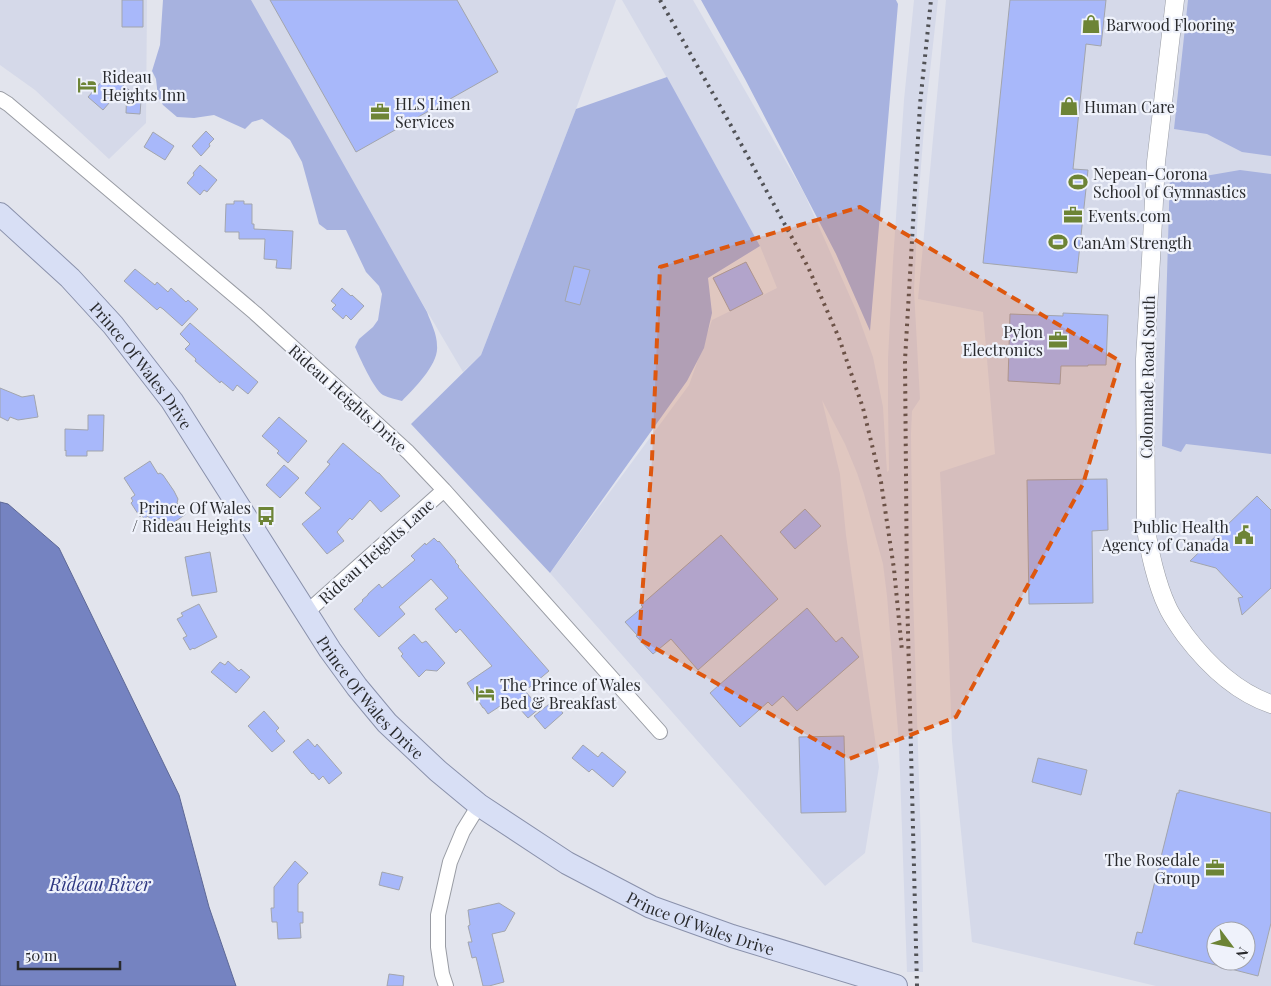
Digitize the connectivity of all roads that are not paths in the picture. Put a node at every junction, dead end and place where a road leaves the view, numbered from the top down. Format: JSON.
{"nodes":[{"id":1,"x":1175,"y":0,"type":"edge"},
{"id":2,"x":0,"y":99,"type":"edge"},
{"id":3,"x":0,"y":214,"type":"edge"},
{"id":4,"x":444,"y":490,"type":"junction"},
{"id":5,"x":307,"y":612,"type":"junction"},
{"id":6,"x":1271,"y":704,"type":"edge"},
{"id":7,"x":660,"y":732,"type":"dead end"},
{"id":8,"x":479,"y":805,"type":"junction"},
{"id":9,"x":446,"y":986,"type":"edge"},
{"id":10,"x":896,"y":986,"type":"edge"}],
"edges":[{"from":1,"to":6,"type":"street","name":"Colonnade Road South"},
{"from":2,"to":4,"type":"street","name":"Rideau Heights Drive"},
{"from":3,"to":5,"type":"main road","name":"Prince Of Wales Drive"},
{"from":4,"to":5,"type":"street","name":"Rideau Heights Lane"},
{"from":4,"to":7,"type":"street","name":"Rideau Heights Drive"},
{"from":5,"to":8,"type":"main road","name":"Prince Of Wales Drive"},
{"from":8,"to":9,"type":"street"},
{"from":8,"to":10,"type":"main road","name":"Prince Of Wales Drive"}]}
